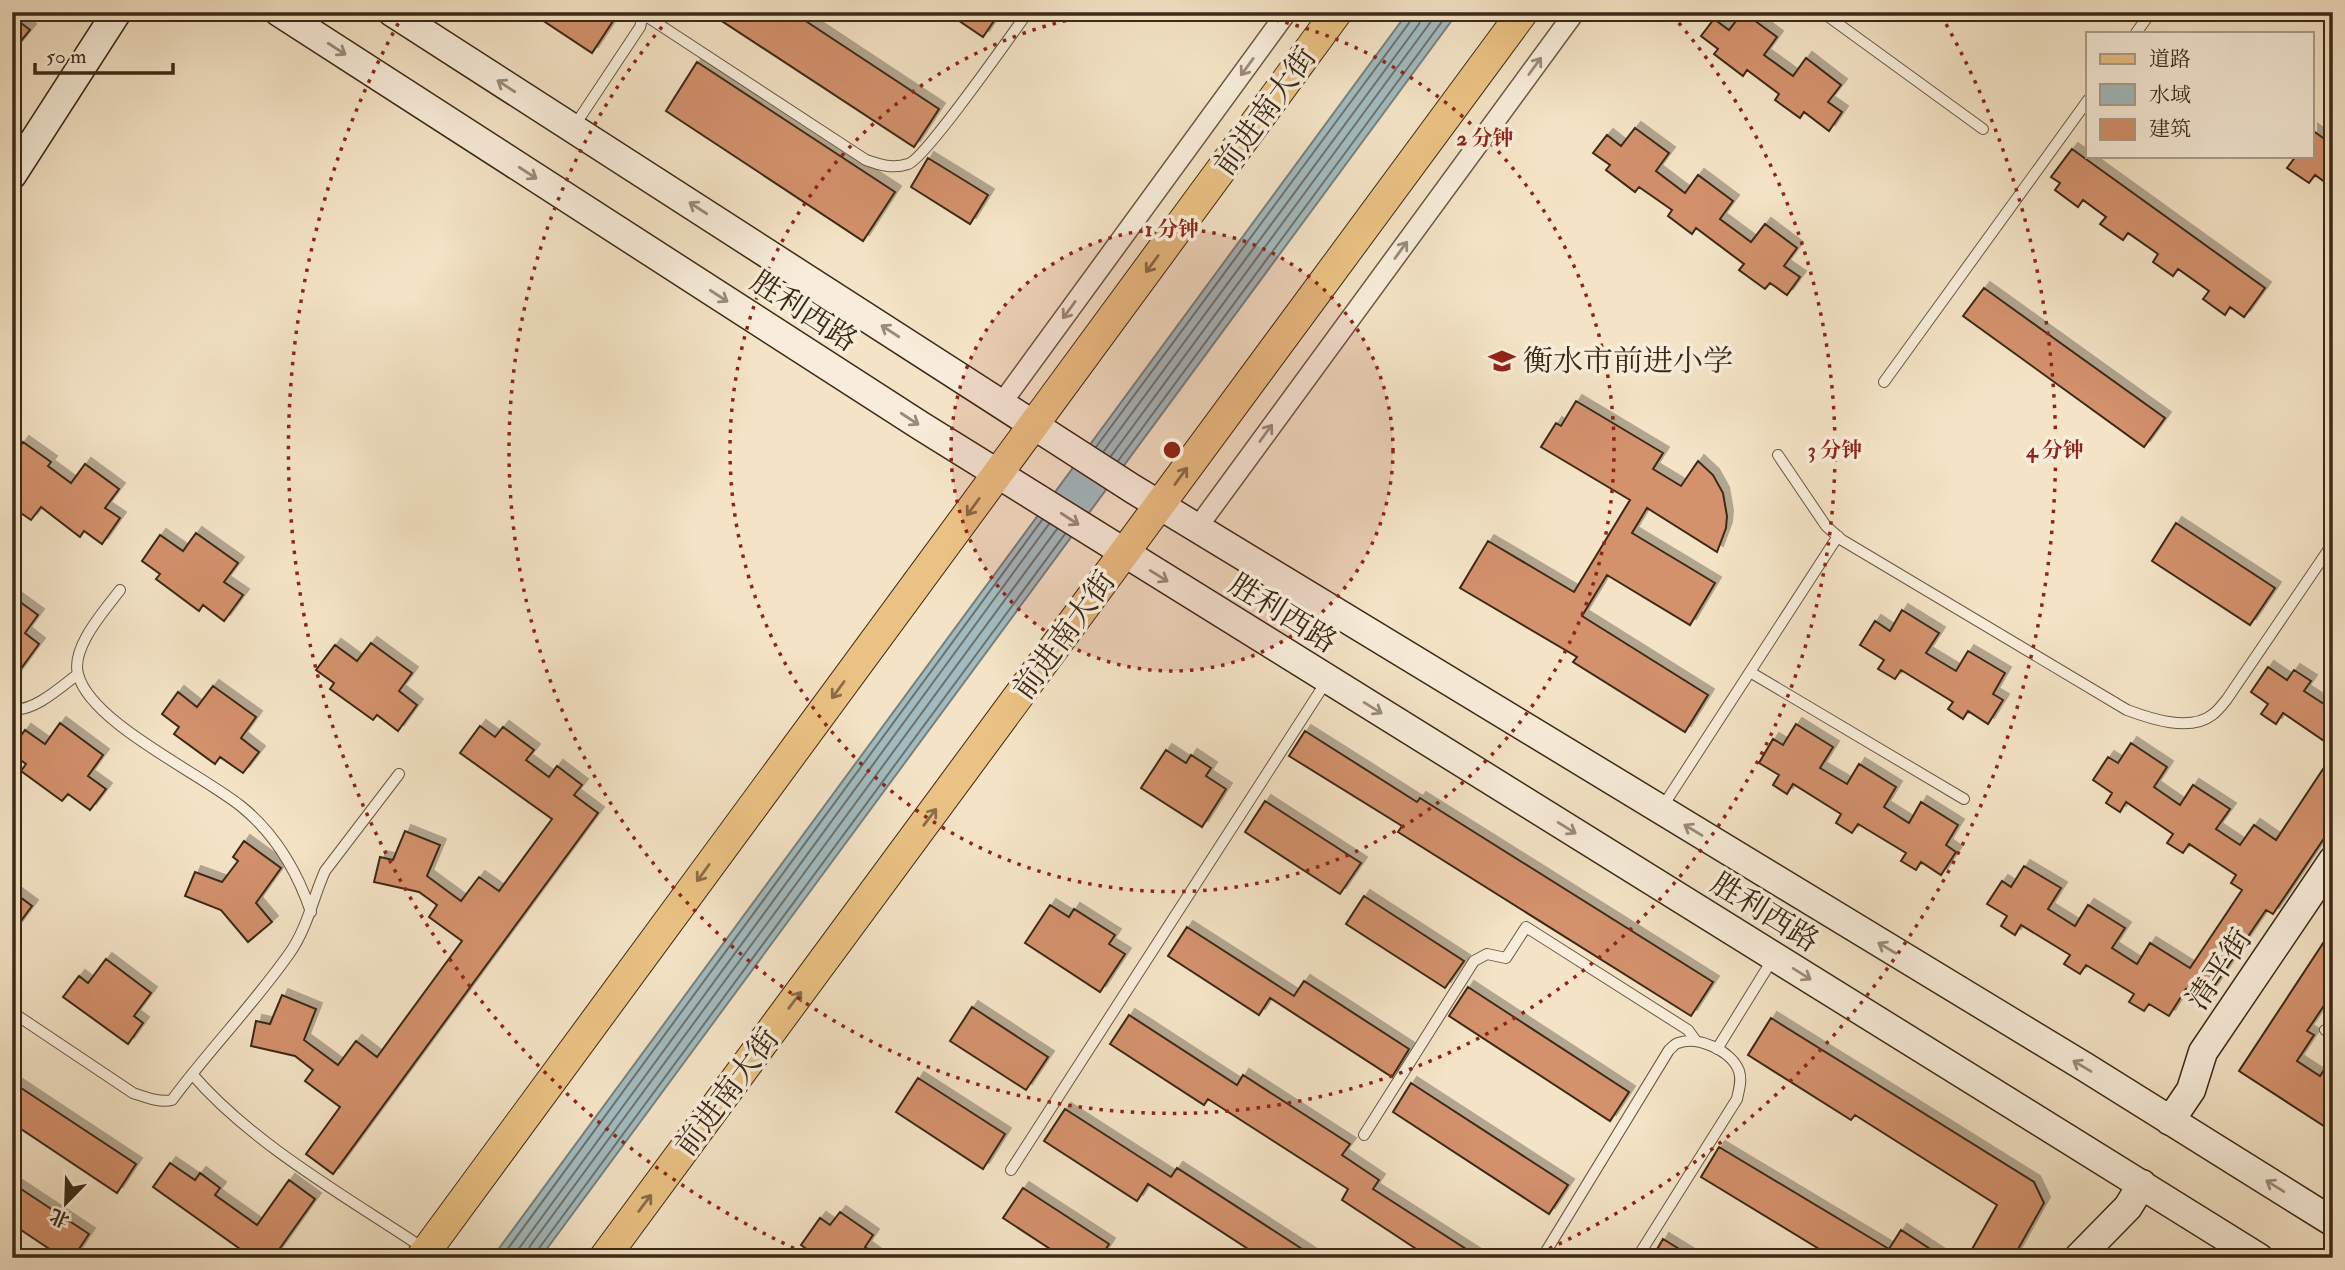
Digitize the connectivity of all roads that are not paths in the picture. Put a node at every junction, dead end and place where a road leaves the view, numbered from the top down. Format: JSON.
{"nodes":[{"id":1,"x":117,"y":12,"type":"edge"},
{"id":2,"x":279,"y":12,"type":"edge"},
{"id":3,"x":392,"y":12,"type":"edge"},
{"id":4,"x":1028,"y":12,"type":"edge"},
{"id":5,"x":1287,"y":12,"type":"edge"},
{"id":6,"x":1338,"y":12,"type":"edge"},
{"id":7,"x":1522,"y":12,"type":"edge"},
{"id":8,"x":1575,"y":12,"type":"edge"},
{"id":9,"x":1822,"y":12,"type":"edge"},
{"id":10,"x":2151,"y":12,"type":"edge"},
{"id":11,"x":643,"y":13,"type":"edge"},
{"id":12,"x":2137,"y":32,"type":"edge"},
{"id":13,"x":2086,"y":103,"type":"edge"},
{"id":14,"x":573,"y":128,"type":"junction"},
{"id":15,"x":1983,"y":129,"type":"dead end"},
{"id":16,"x":12,"y":175,"type":"edge"},
{"id":17,"x":1884,"y":382,"type":"dead end"},
{"id":18,"x":1001,"y":404,"type":"junction"},
{"id":19,"x":1034,"y":425,"type":"junction"},
{"id":20,"x":1778,"y":455,"type":"dead end"},
{"id":21,"x":998,"y":474,"type":"junction"},
{"id":22,"x":1160,"y":505,"type":"junction"},
{"id":23,"x":1197,"y":528,"type":"junction"},
{"id":24,"x":1838,"y":536,"type":"junction"},
{"id":25,"x":2333,"y":543,"type":"edge"},
{"id":26,"x":1113,"y":546,"type":"junction"},
{"id":27,"x":120,"y":590,"type":"dead end"},
{"id":28,"x":1750,"y":672,"type":"junction"},
{"id":29,"x":78,"y":674,"type":"junction"},
{"id":30,"x":1327,"y":680,"type":"junction"},
{"id":31,"x":12,"y":709,"type":"edge"},
{"id":32,"x":399,"y":774,"type":"dead end"},
{"id":33,"x":1964,"y":799,"type":"dead end"},
{"id":34,"x":1660,"y":810,"type":"junction"},
{"id":35,"x":2333,"y":860,"type":"edge"},
{"id":36,"x":311,"y":912,"type":"junction"},
{"id":37,"x":1774,"y":957,"type":"junction"},
{"id":38,"x":12,"y":1012,"type":"edge"},
{"id":39,"x":1696,"y":1041,"type":"junction"},
{"id":40,"x":1717,"y":1049,"type":"junction"},
{"id":41,"x":192,"y":1074,"type":"junction"},
{"id":42,"x":2170,"y":1121,"type":"junction"},
{"id":43,"x":1364,"y":1135,"type":"dead end"},
{"id":44,"x":1011,"y":1170,"type":"dead end"},
{"id":45,"x":2142,"y":1184,"type":"junction"},
{"id":46,"x":2333,"y":1222,"type":"edge"},
{"id":47,"x":424,"y":1254,"type":"edge"},
{"id":48,"x":604,"y":1258,"type":"edge"},
{"id":49,"x":1542,"y":1258,"type":"edge"},
{"id":50,"x":1637,"y":1258,"type":"edge"},
{"id":51,"x":2078,"y":1258,"type":"edge"},
{"id":52,"x":2259,"y":1258,"type":"edge"}],
"edges":[{"from":1,"to":16,"type":"main road"},
{"from":2,"to":21,"type":"main road","name":"胜利西路","one_way":true},
{"from":14,"to":3,"type":"main road","name":"胜利西路","one_way":true},
{"from":4,"to":11,"type":"lane"},
{"from":5,"to":18,"type":"street","one_way":true},
{"from":6,"to":19,"type":"main road","name":"前进南大街","one_way":true},
{"from":22,"to":7,"type":"main road","name":"前进南大街","one_way":true},
{"from":23,"to":8,"type":"street","one_way":true},
{"from":9,"to":15,"type":"lane"},
{"from":10,"to":12,"type":"lane"},
{"from":11,"to":14,"type":"lane"},
{"from":13,"to":17,"type":"lane"},
{"from":18,"to":14,"type":"main road","name":"胜利西路","one_way":true},
{"from":18,"to":19,"type":"main road","name":"胜利西路"},
{"from":19,"to":21,"type":"main road","name":"前进南大街"},
{"from":19,"to":22,"type":"main road","name":"胜利西路"},
{"from":20,"to":24,"type":"lane"},
{"from":21,"to":26,"type":"main road","name":"胜利西路","one_way":true},
{"from":21,"to":47,"type":"main road","name":"前进南大街","one_way":true},
{"from":22,"to":23,"type":"main road","name":"胜利西路"},
{"from":22,"to":26,"type":"main road","name":"前进南大街"},
{"from":23,"to":34,"type":"main road","name":"胜利西路"},
{"from":24,"to":25,"type":"lane"},
{"from":24,"to":28,"type":"lane"},
{"from":26,"to":30,"type":"main road","name":"胜利西路","one_way":true},
{"from":48,"to":26,"type":"main road","name":"前进南大街","one_way":true},
{"from":27,"to":29,"type":"lane"},
{"from":28,"to":33,"type":"lane"},
{"from":28,"to":34,"type":"lane"},
{"from":29,"to":31,"type":"lane"},
{"from":29,"to":36,"type":"lane"},
{"from":30,"to":37,"type":"main road","name":"胜利西路","one_way":true},
{"from":30,"to":44,"type":"lane"},
{"from":32,"to":36,"type":"lane"},
{"from":42,"to":34,"type":"main road","name":"胜利西路","one_way":true},
{"from":35,"to":42,"type":"main road","name":"清平街"},
{"from":36,"to":41,"type":"lane"},
{"from":37,"to":40,"type":"lane"},
{"from":37,"to":45,"type":"main road","name":"胜利西路","one_way":true},
{"from":38,"to":41,"type":"lane"},
{"from":39,"to":40,"type":"lane"},
{"from":39,"to":43,"type":"lane"},
{"from":39,"to":49,"type":"lane"},
{"from":40,"to":50,"type":"lane"},
{"from":41,"to":47,"type":"lane"},
{"from":46,"to":42,"type":"main road","name":"胜利西路","one_way":true},
{"from":45,"to":51,"type":"main road"},
{"from":45,"to":52,"type":"main road","name":"胜利西路"}]}
